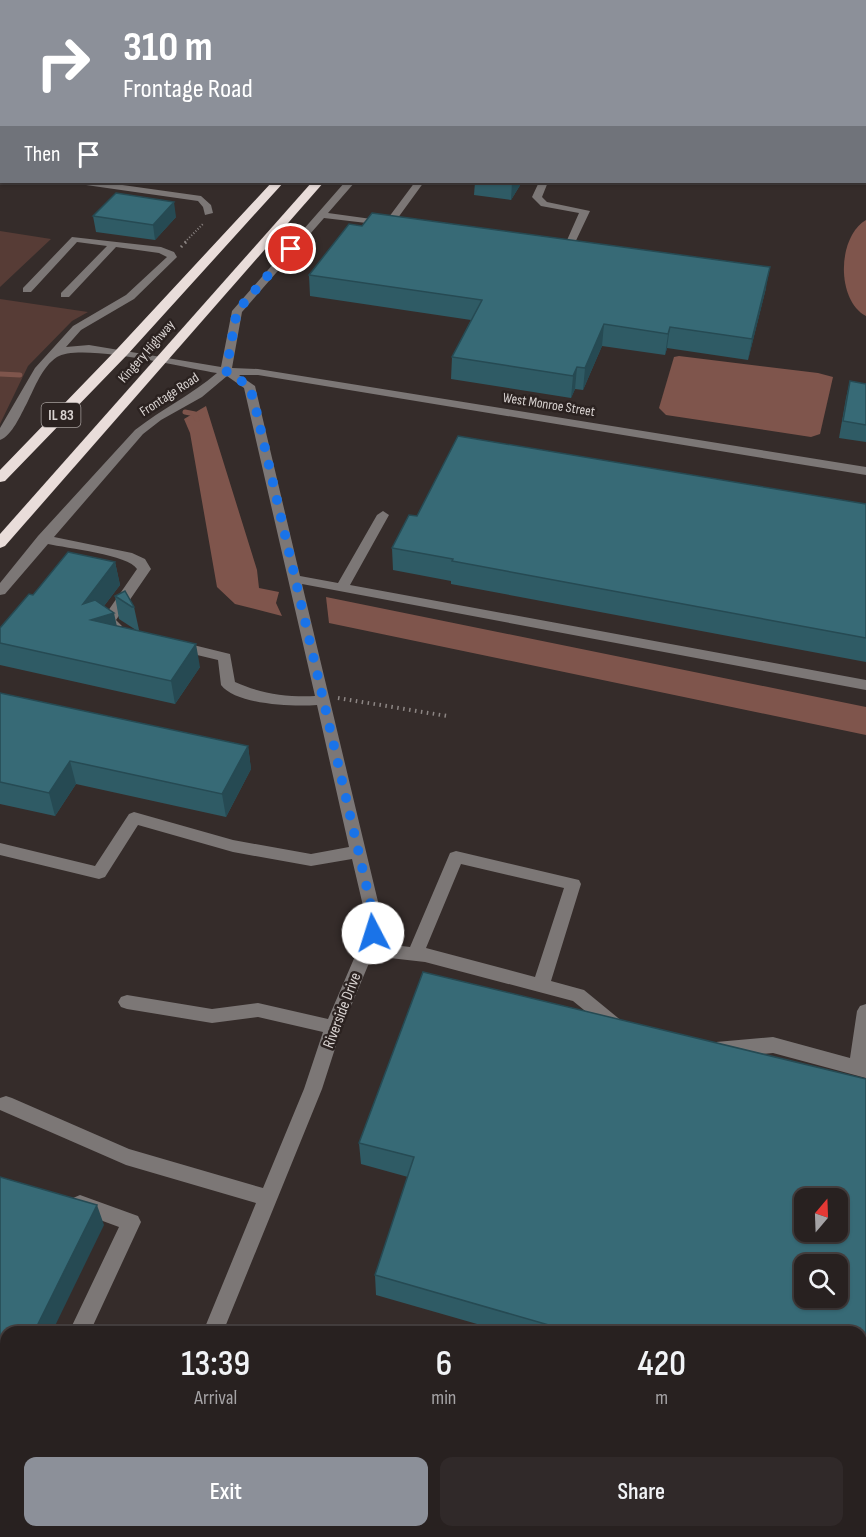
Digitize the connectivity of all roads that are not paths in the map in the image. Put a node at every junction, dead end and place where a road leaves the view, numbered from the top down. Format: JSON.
{"nodes":[{"id":1,"x":93,"y":183,"type":"edge"},
{"id":2,"x":277,"y":183,"type":"edge"},
{"id":3,"x":317,"y":183,"type":"edge"},
{"id":4,"x":349,"y":183,"type":"edge"},
{"id":5,"x":418,"y":183,"type":"edge"},
{"id":6,"x":543,"y":183,"type":"edge"},
{"id":7,"x":207,"y":213,"type":"road end"},
{"id":8,"x":322,"y":215,"type":"junction"},
{"id":9,"x":389,"y":224,"type":"junction"},
{"id":10,"x":400,"y":225,"type":"edge"},
{"id":11,"x":114,"y":244,"type":"junction"},
{"id":12,"x":558,"y":246,"type":"edge"},
{"id":13,"x":569,"y":247,"type":"junction"},
{"id":14,"x":581,"y":249,"type":"edge"},
{"id":15,"x":27,"y":290,"type":"dead end"},
{"id":16,"x":65,"y":295,"type":"dead end"},
{"id":17,"x":122,"y":352,"type":"junction"},
{"id":18,"x":52,"y":355,"type":"junction"},
{"id":19,"x":162,"y":359,"type":"junction"},
{"id":20,"x":226,"y":371,"type":"junction"},
{"id":21,"x":0,"y":436,"type":"edge"},
{"id":22,"x":866,"y":471,"type":"edge"},
{"id":23,"x":0,"y":478,"type":"edge"},
{"id":24,"x":383,"y":515,"type":"dead end"},
{"id":25,"x":44,"y":539,"type":"junction"},
{"id":26,"x":0,"y":543,"type":"edge"},
{"id":27,"x":295,"y":579,"type":"junction"},
{"id":28,"x":342,"y":588,"type":"junction"},
{"id":29,"x":0,"y":591,"type":"edge"},
{"id":30,"x":131,"y":635,"type":"edge"},
{"id":31,"x":162,"y":642,"type":"edge"},
{"id":32,"x":866,"y":685,"type":"edge"},
{"id":33,"x":322,"y":698,"type":"junction"},
{"id":34,"x":0,"y":849,"type":"edge"},
{"id":35,"x":358,"y":852,"type":"junction"},
{"id":36,"x":366,"y":949,"type":"junction"},
{"id":37,"x":414,"y":954,"type":"junction"},
{"id":38,"x":541,"y":986,"type":"junction"},
{"id":39,"x":128,"y":1002,"type":"dead end"},
{"id":40,"x":866,"y":1011,"type":"edge"},
{"id":41,"x":333,"y":1027,"type":"junction"},
{"id":42,"x":630,"y":1031,"type":"edge"},
{"id":43,"x":694,"y":1045,"type":"edge"},
{"id":44,"x":862,"y":1069,"type":"edge"},
{"id":45,"x":6,"y":1104,"type":"dead end"},
{"id":46,"x":268,"y":1198,"type":"junction"},
{"id":47,"x":66,"y":1199,"type":"edge"},
{"id":48,"x":82,"y":1326,"type":"edge"},
{"id":49,"x":215,"y":1326,"type":"edge"}],
"edges":[{"from":1,"to":7,"type":"street"},
{"from":2,"to":17,"type":"highway","name":"Kingery Highway","number":"IL 83"},
{"from":3,"to":19,"type":"highway","name":"Kingery Highway","number":"IL 83"},
{"from":4,"to":8,"type":"street"},
{"from":5,"to":9,"type":"street"},
{"from":6,"to":13,"type":"street"},
{"from":8,"to":9,"type":"street"},
{"from":8,"to":20,"type":"street"},
{"from":9,"to":10,"type":"street"},
{"from":11,"to":15,"type":"street"},
{"from":11,"to":16,"type":"street"},
{"from":11,"to":18,"type":"street"},
{"from":12,"to":13,"type":"street"},
{"from":13,"to":14,"type":"street"},
{"from":17,"to":18,"type":"street"},
{"from":17,"to":19,"type":"street","name":"Riverside Drive"},
{"from":17,"to":23,"type":"highway","name":"Kingery Highway","number":"IL 83"},
{"from":18,"to":21,"type":"street"},
{"from":19,"to":20,"type":"street","name":"Riverside Drive"},
{"from":19,"to":26,"type":"highway","name":"Kingery Highway","number":"IL 83"},
{"from":20,"to":22,"type":"street","name":"West Monroe Street"},
{"from":20,"to":25,"type":"street","name":"Frontage Road"},
{"from":20,"to":27,"type":"street","name":"Riverside Drive"},
{"from":24,"to":28,"type":"street"},
{"from":25,"to":29,"type":"street","name":"Frontage Road"},
{"from":25,"to":30,"type":"street"},
{"from":27,"to":28,"type":"street"},
{"from":27,"to":33,"type":"street","name":"Riverside Drive"},
{"from":28,"to":32,"type":"street"},
{"from":31,"to":33,"type":"street"},
{"from":33,"to":35,"type":"street","name":"Riverside Drive"},
{"from":34,"to":35,"type":"street"},
{"from":35,"to":36,"type":"street","name":"Riverside Drive"},
{"from":36,"to":37,"type":"street"},
{"from":36,"to":41,"type":"street","name":"Riverside Drive"},
{"from":37,"to":38,"type":"street"},
{"from":37,"to":38,"type":"street"},
{"from":38,"to":42,"type":"street"},
{"from":39,"to":41,"type":"street"},
{"from":40,"to":44,"type":"street"},
{"from":41,"to":46,"type":"street","name":"Riverside Drive"},
{"from":43,"to":44,"type":"street"},
{"from":45,"to":46,"type":"street"},
{"from":46,"to":49,"type":"street","name":"Riverside Drive"},
{"from":47,"to":48,"type":"street"}]}
